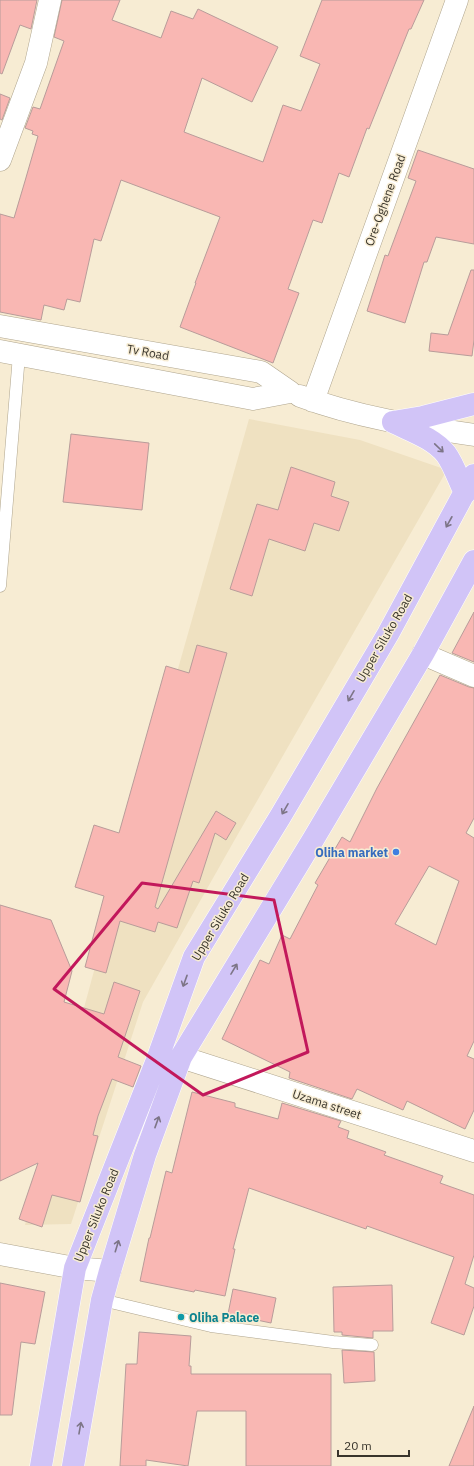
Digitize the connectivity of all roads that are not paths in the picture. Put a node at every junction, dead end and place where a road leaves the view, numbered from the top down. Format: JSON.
{"nodes":[{"id":1,"x":50,"y":0,"type":"edge"},
{"id":2,"x":457,"y":0,"type":"edge"},
{"id":3,"x":0,"y":160,"type":"edge"},
{"id":4,"x":0,"y":326,"type":"edge"},
{"id":5,"x":10,"y":353,"type":"edge"},
{"id":6,"x":290,"y":392,"type":"junction"},
{"id":7,"x":313,"y":401,"type":"junction"},
{"id":8,"x":474,"y":404,"type":"edge"},
{"id":9,"x":393,"y":422,"type":"junction"},
{"id":10,"x":474,"y":435,"type":"edge"},
{"id":11,"x":470,"y":484,"type":"edge"},
{"id":12,"x":474,"y":561,"type":"edge"},
{"id":13,"x":0,"y":586,"type":"edge"},
{"id":14,"x":423,"y":654,"type":"junction"},
{"id":15,"x":474,"y":676,"type":"edge"},
{"id":16,"x":181,"y":1057,"type":"junction"},
{"id":17,"x":474,"y":1151,"type":"edge"},
{"id":18,"x":0,"y":1254,"type":"edge"},
{"id":19,"x":75,"y":1268,"type":"junction"},
{"id":20,"x":110,"y":1271,"type":"junction"},
{"id":21,"x":102,"y":1300,"type":"junction"},
{"id":22,"x":372,"y":1345,"type":"dead end"},
{"id":23,"x":41,"y":1466,"type":"edge"},
{"id":24,"x":74,"y":1466,"type":"edge"}],
"edges":[{"from":1,"to":3,"type":"street"},
{"from":2,"to":7,"type":"street","name":"Ore-Oghene Road"},
{"from":4,"to":6,"type":"street","name":"Tv Road"},
{"from":5,"to":6,"type":"street"},
{"from":5,"to":13,"type":"lane"},
{"from":6,"to":7,"type":"street","name":"Tv Road"},
{"from":7,"to":9,"type":"street","name":"Tv Road"},
{"from":8,"to":9,"type":"main road"},
{"from":9,"to":10,"type":"street","name":"Tv Road"},
{"from":9,"to":11,"type":"main road","one_way":true},
{"from":11,"to":19,"type":"main road","name":"Upper Siluko Road","one_way":true},
{"from":12,"to":14,"type":"main road","name":"Upper Siluko Road"},
{"from":14,"to":15,"type":"street"},
{"from":16,"to":14,"type":"main road","name":"Upper Siluko Road","one_way":true},
{"from":16,"to":17,"type":"street","name":"Uzama street"},
{"from":20,"to":16,"type":"main road","name":"Upper Siluko Road","one_way":true},
{"from":18,"to":19,"type":"street"},
{"from":19,"to":20,"type":"street"},
{"from":19,"to":23,"type":"main road","name":"Upper Siluko Road"},
{"from":20,"to":21,"type":"main road","name":"Upper Siluko Road"},
{"from":21,"to":22,"type":"lane"},
{"from":24,"to":21,"type":"main road","name":"Upper Siluko Road","one_way":true}]}
